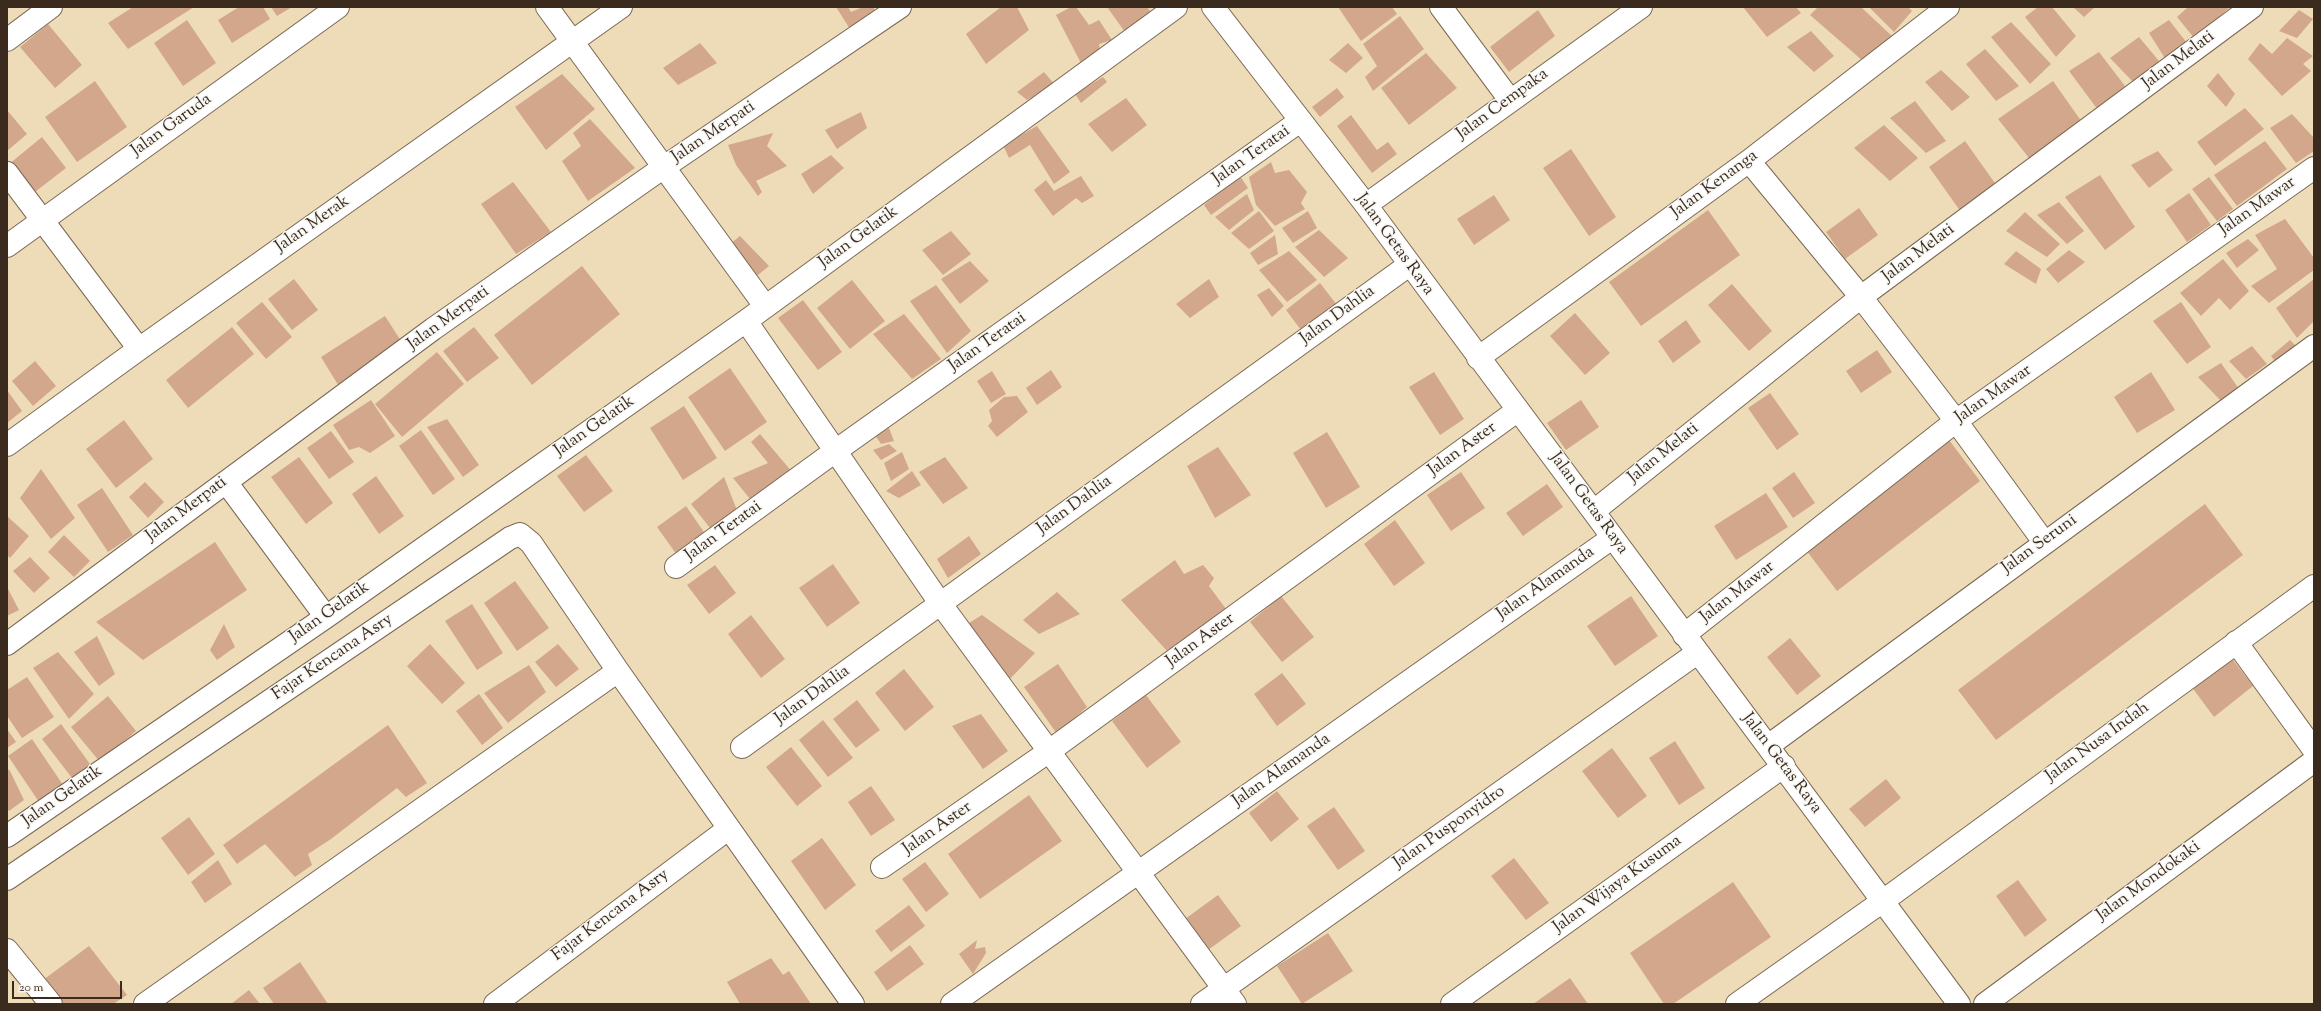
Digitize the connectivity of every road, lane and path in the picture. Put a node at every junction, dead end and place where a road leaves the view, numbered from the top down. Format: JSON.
{"nodes":[{"id":1,"x":51,"y":7,"type":"edge"},
{"id":2,"x":338,"y":7,"type":"edge"},
{"id":3,"x":547,"y":7,"type":"edge"},
{"id":4,"x":621,"y":7,"type":"edge"},
{"id":5,"x":900,"y":7,"type":"edge"},
{"id":6,"x":1176,"y":7,"type":"edge"},
{"id":7,"x":1213,"y":7,"type":"edge"},
{"id":8,"x":1441,"y":7,"type":"edge"},
{"id":9,"x":1948,"y":7,"type":"edge"},
{"id":10,"x":2252,"y":7,"type":"edge"},
{"id":11,"x":1638,"y":8,"type":"edge"},
{"id":12,"x":7,"y":40,"type":"edge"},
{"id":13,"x":572,"y":41,"type":"junction"},
{"id":14,"x":1510,"y":100,"type":"junction"},
{"id":15,"x":1300,"y":121,"type":"junction"},
{"id":16,"x":1749,"y":161,"type":"junction"},
{"id":17,"x":664,"y":167,"type":"junction"},
{"id":18,"x":2314,"y":168,"type":"edge"},
{"id":19,"x":7,"y":173,"type":"edge"},
{"id":20,"x":1366,"y":205,"type":"junction"},
{"id":21,"x":41,"y":221,"type":"junction"},
{"id":22,"x":7,"y":246,"type":"edge"},
{"id":23,"x":1409,"y":265,"type":"junction"},
{"id":24,"x":1861,"y":297,"type":"junction"},
{"id":25,"x":765,"y":306,"type":"junction"},
{"id":26,"x":746,"y":321,"type":"junction"},
{"id":27,"x":2314,"y":346,"type":"edge"},
{"id":28,"x":139,"y":349,"type":"junction"},
{"id":29,"x":1478,"y":358,"type":"junction"},
{"id":30,"x":1518,"y":410,"type":"junction"},
{"id":31,"x":1956,"y":421,"type":"junction"},
{"id":32,"x":7,"y":445,"type":"edge"},
{"id":33,"x":834,"y":452,"type":"junction"},
{"id":34,"x":226,"y":482,"type":"junction"},
{"id":35,"x":1594,"y":511,"type":"junction"},
{"id":36,"x":1612,"y":538,"type":"junction"},
{"id":37,"x":2044,"y":542,"type":"junction"},
{"id":38,"x":676,"y":567,"type":"dead end"},
{"id":39,"x":2314,"y":586,"type":"edge"},
{"id":40,"x":940,"y":604,"type":"junction"},
{"id":41,"x":326,"y":617,"type":"junction"},
{"id":42,"x":1684,"y":635,"type":"junction"},
{"id":43,"x":2236,"y":642,"type":"junction"},
{"id":44,"x":7,"y":644,"type":"edge"},
{"id":45,"x":1697,"y":653,"type":"junction"},
{"id":46,"x":618,"y":672,"type":"junction"},
{"id":47,"x":1768,"y":746,"type":"junction"},
{"id":48,"x":742,"y":747,"type":"dead end"},
{"id":49,"x":2314,"y":750,"type":"edge"},
{"id":50,"x":1048,"y":752,"type":"junction"},
{"id":51,"x":2314,"y":761,"type":"edge"},
{"id":52,"x":1784,"y":766,"type":"junction"},
{"id":53,"x":728,"y":829,"type":"junction"},
{"id":54,"x":7,"y":836,"type":"edge"},
{"id":55,"x":882,"y":867,"type":"dead end"},
{"id":56,"x":1139,"y":872,"type":"junction"},
{"id":57,"x":7,"y":880,"type":"edge"},
{"id":58,"x":1883,"y":902,"type":"junction"},
{"id":59,"x":7,"y":950,"type":"edge"},
{"id":60,"x":1230,"y":996,"type":"edge"},
{"id":61,"x":52,"y":1004,"type":"edge"},
{"id":62,"x":145,"y":1004,"type":"edge"},
{"id":63,"x":494,"y":1004,"type":"edge"},
{"id":64,"x":852,"y":1004,"type":"edge"},
{"id":65,"x":952,"y":1004,"type":"edge"},
{"id":66,"x":1202,"y":1004,"type":"edge"},
{"id":67,"x":1452,"y":1004,"type":"edge"},
{"id":68,"x":1736,"y":1004,"type":"edge"},
{"id":69,"x":1959,"y":1004,"type":"edge"},
{"id":70,"x":1985,"y":1004,"type":"edge"}],
"edges":[{"from":1,"to":12,"type":"street"},
{"from":2,"to":21,"type":"street","name":"Jalan Garuda"},
{"from":3,"to":13,"type":"street"},
{"from":4,"to":13,"type":"street","name":"Jalan Merak"},
{"from":5,"to":17,"type":"street","name":"Jalan Merpati"},
{"from":6,"to":25,"type":"street","name":"Jalan Gelatik"},
{"from":7,"to":15,"type":"street","name":"Jalan Getas Raya"},
{"from":8,"to":14,"type":"street"},
{"from":9,"to":16,"type":"street","name":"Jalan Kenanga"},
{"from":10,"to":24,"type":"street","name":"Jalan Melati"},
{"from":11,"to":14,"type":"street","name":"Jalan Cempaka"},
{"from":13,"to":17,"type":"street"},
{"from":13,"to":28,"type":"street","name":"Jalan Merak"},
{"from":14,"to":20,"type":"street","name":"Jalan Cempaka"},
{"from":15,"to":20,"type":"street","name":"Jalan Getas Raya"},
{"from":15,"to":33,"type":"street","name":"Jalan Teratai"},
{"from":16,"to":24,"type":"street"},
{"from":16,"to":29,"type":"street","name":"Jalan Kenanga"},
{"from":17,"to":25,"type":"street"},
{"from":17,"to":34,"type":"street","name":"Jalan Merpati"},
{"from":18,"to":31,"type":"street","name":"Jalan Mawar"},
{"from":19,"to":21,"type":"street"},
{"from":20,"to":23,"type":"street","name":"Jalan Getas Raya"},
{"from":21,"to":22,"type":"street","name":"Jalan Garuda"},
{"from":21,"to":28,"type":"street"},
{"from":23,"to":29,"type":"street","name":"Jalan Getas Raya"},
{"from":23,"to":40,"type":"street","name":"Jalan Dahlia"},
{"from":24,"to":31,"type":"street"},
{"from":24,"to":35,"type":"street","name":"Jalan Melati"},
{"from":25,"to":26,"type":"street","name":"Jalan Gelatik"},
{"from":26,"to":33,"type":"street"},
{"from":26,"to":41,"type":"street","name":"Jalan Gelatik"},
{"from":27,"to":37,"type":"street","name":"Jalan Seruni"},
{"from":28,"to":32,"type":"street","name":"Jalan Merak"},
{"from":29,"to":30,"type":"street","name":"Jalan Getas Raya"},
{"from":30,"to":35,"type":"street","name":"Jalan Getas Raya"},
{"from":30,"to":50,"type":"street","name":"Jalan Aster"},
{"from":31,"to":37,"type":"street"},
{"from":31,"to":42,"type":"street","name":"Jalan Mawar"},
{"from":33,"to":38,"type":"street","name":"Jalan Teratai"},
{"from":33,"to":40,"type":"street"},
{"from":34,"to":41,"type":"street"},
{"from":34,"to":44,"type":"street","name":"Jalan Merpati"},
{"from":35,"to":36,"type":"street","name":"Jalan Getas Raya"},
{"from":36,"to":42,"type":"street","name":"Jalan Getas Raya"},
{"from":36,"to":56,"type":"street","name":"Jalan Alamanda"},
{"from":37,"to":47,"type":"street","name":"Jalan Seruni"},
{"from":39,"to":43,"type":"street","name":"Jalan Nusa Indah"},
{"from":40,"to":48,"type":"street","name":"Jalan Dahlia"},
{"from":40,"to":50,"type":"street"},
{"from":41,"to":54,"type":"street","name":"Jalan Gelatik"},
{"from":42,"to":45,"type":"street","name":"Jalan Getas Raya"},
{"from":43,"to":49,"type":"street"},
{"from":43,"to":58,"type":"street","name":"Jalan Nusa Indah"},
{"from":45,"to":47,"type":"street","name":"Jalan Getas Raya"},
{"from":45,"to":60,"type":"street","name":"Jalan Pusponyidro"},
{"from":46,"to":53,"type":"street","name":"Fajar Kencana Asry"},
{"from":46,"to":57,"type":"street","name":"Fajar Kencana Asry"},
{"from":46,"to":62,"type":"street"},
{"from":47,"to":52,"type":"street","name":"Jalan Getas Raya"},
{"from":50,"to":55,"type":"street","name":"Jalan Aster"},
{"from":50,"to":56,"type":"street"},
{"from":51,"to":70,"type":"street","name":"Jalan Mondokaki"},
{"from":52,"to":58,"type":"street","name":"Jalan Getas Raya"},
{"from":52,"to":67,"type":"street","name":"Jalan Wijaya Kusuma"},
{"from":53,"to":63,"type":"street","name":"Fajar Kencana Asry"},
{"from":53,"to":64,"type":"street","name":"Fajar Kencana Asry"},
{"from":56,"to":60,"type":"street"},
{"from":56,"to":65,"type":"street","name":"Jalan Alamanda"},
{"from":58,"to":68,"type":"street","name":"Jalan Nusa Indah"},
{"from":58,"to":69,"type":"street","name":"Jalan Getas Raya"},
{"from":59,"to":61,"type":"street"},
{"from":60,"to":66,"type":"street","name":"Jalan Pusponyidro"}]}
